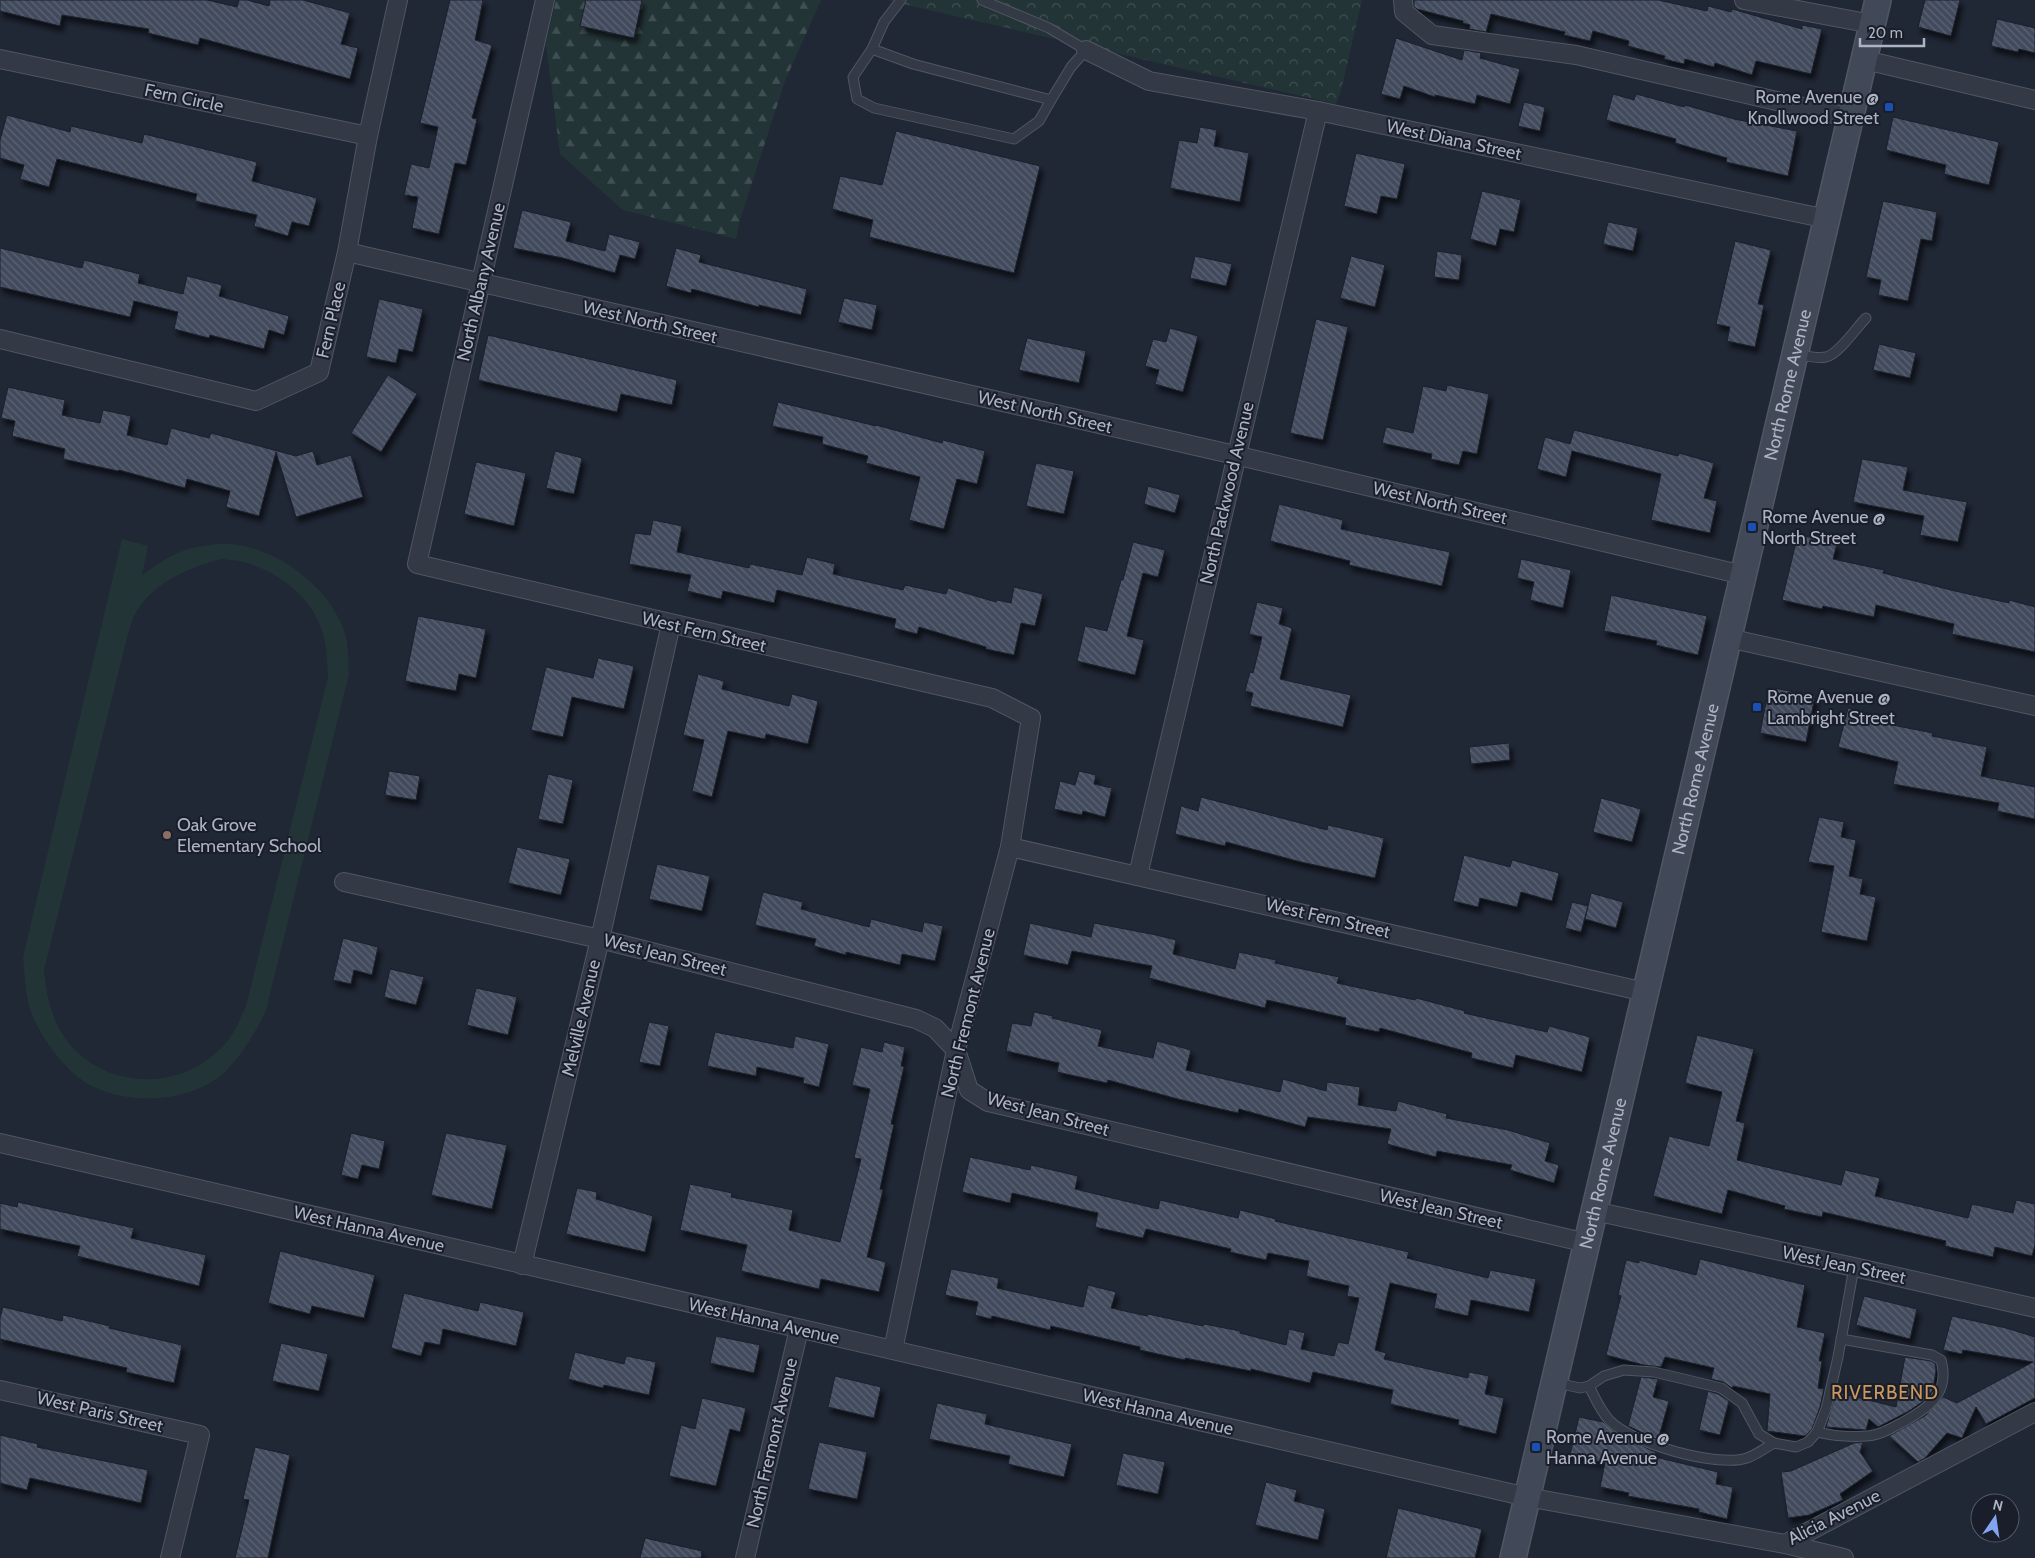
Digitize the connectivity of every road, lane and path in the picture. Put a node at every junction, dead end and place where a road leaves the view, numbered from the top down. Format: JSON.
{"nodes":[{"id":1,"x":398,"y":0,"type":"edge"},
{"id":2,"x":545,"y":0,"type":"edge"},
{"id":3,"x":901,"y":0,"type":"edge"},
{"id":4,"x":982,"y":0,"type":"edge"},
{"id":5,"x":1403,"y":0,"type":"edge"},
{"id":6,"x":1744,"y":0,"type":"edge"},
{"id":7,"x":1878,"y":0,"type":"edge"},
{"id":8,"x":1872,"y":24,"type":"junction"},
{"id":9,"x":872,"y":49,"type":"junction"},
{"id":10,"x":1086,"y":50,"type":"junction"},
{"id":11,"x":0,"y":59,"type":"edge"},
{"id":12,"x":1865,"y":60,"type":"junction"},
{"id":13,"x":1051,"y":100,"type":"junction"},
{"id":14,"x":2035,"y":100,"type":"edge"},
{"id":15,"x":1318,"y":111,"type":"junction"},
{"id":16,"x":1851,"y":118,"type":"junction"},
{"id":17,"x":368,"y":136,"type":"junction"},
{"id":18,"x":1827,"y":219,"type":"junction"},
{"id":19,"x":347,"y":252,"type":"junction"},
{"id":20,"x":481,"y":283,"type":"junction"},
{"id":21,"x":1866,"y":318,"type":"dead end"},
{"id":22,"x":0,"y":339,"type":"edge"},
{"id":23,"x":1795,"y":354,"type":"junction"},
{"id":24,"x":1235,"y":455,"type":"junction"},
{"id":25,"x":417,"y":564,"type":"joint"},
{"id":26,"x":1743,"y":574,"type":"junction"},
{"id":27,"x":671,"y":624,"type":"junction"},
{"id":28,"x":1728,"y":638,"type":"junction"},
{"id":29,"x":992,"y":698,"type":"joint"},
{"id":30,"x":2035,"y":706,"type":"edge"},
{"id":31,"x":1010,"y":847,"type":"junction"},
{"id":32,"x":1138,"y":875,"type":"junction"},
{"id":33,"x":344,"y":882,"type":"dead end"},
{"id":34,"x":600,"y":939,"type":"junction"},
{"id":35,"x":1645,"y":992,"type":"junction"},
{"id":36,"x":956,"y":1050,"type":"junction"},
{"id":37,"x":0,"y":1143,"type":"edge"},
{"id":38,"x":1594,"y":1211,"type":"junction"},
{"id":39,"x":1586,"y":1243,"type":"junction"},
{"id":40,"x":522,"y":1265,"type":"junction"},
{"id":41,"x":1854,"y":1266,"type":"junction"},
{"id":42,"x":2035,"y":1308,"type":"edge"},
{"id":43,"x":799,"y":1329,"type":"junction"},
{"id":44,"x":1841,"y":1339,"type":"junction"},
{"id":45,"x":893,"y":1350,"type":"junction"},
{"id":46,"x":1554,"y":1383,"type":"junction"},
{"id":47,"x":1589,"y":1386,"type":"junction"},
{"id":48,"x":0,"y":1390,"type":"edge"},
{"id":49,"x":2035,"y":1412,"type":"edge"},
{"id":50,"x":1817,"y":1432,"type":"junction"},
{"id":51,"x":1774,"y":1443,"type":"junction"},
{"id":52,"x":1528,"y":1496,"type":"junction"},
{"id":53,"x":1785,"y":1544,"type":"junction"},
{"id":54,"x":170,"y":1558,"type":"edge"},
{"id":55,"x":745,"y":1558,"type":"edge"},
{"id":56,"x":1513,"y":1558,"type":"edge"},
{"id":57,"x":1844,"y":1558,"type":"edge"}],
"edges":[{"from":1,"to":17,"type":"street","name":"Fern Place"},
{"from":2,"to":20,"type":"street","name":"North Albany Avenue"},
{"from":3,"to":9,"type":"lane"},
{"from":4,"to":10,"type":"lane"},
{"from":5,"to":16,"type":"street"},
{"from":6,"to":8,"type":"street"},
{"from":7,"to":8,"type":"street","name":"North Rome Avenue"},
{"from":8,"to":12,"type":"street","name":"North Rome Avenue"},
{"from":9,"to":13,"type":"lane"},
{"from":9,"to":13,"type":"lane"},
{"from":10,"to":13,"type":"lane"},
{"from":10,"to":15,"type":"street","name":"West Diana Street"},
{"from":11,"to":17,"type":"street","name":"Fern Circle"},
{"from":12,"to":14,"type":"street"},
{"from":12,"to":16,"type":"street","name":"North Rome Avenue"},
{"from":15,"to":18,"type":"street","name":"West Diana Street"},
{"from":15,"to":24,"type":"street","name":"North Packwood Avenue"},
{"from":16,"to":18,"type":"street","name":"North Rome Avenue"},
{"from":17,"to":19,"type":"street","name":"Fern Place"},
{"from":18,"to":23,"type":"street","name":"North Rome Avenue"},
{"from":19,"to":20,"type":"street","name":"West North Street"},
{"from":19,"to":22,"type":"street","name":"Fern Place"},
{"from":20,"to":24,"type":"street","name":"West North Street"},
{"from":20,"to":25,"type":"street","name":"North Albany Avenue"},
{"from":21,"to":23,"type":"lane"},
{"from":23,"to":26,"type":"street","name":"North Rome Avenue"},
{"from":24,"to":26,"type":"street","name":"West North Street"},
{"from":24,"to":32,"type":"street","name":"North Packwood Avenue"},
{"from":25,"to":27,"type":"street","name":"West Fern Street"},
{"from":26,"to":28,"type":"street","name":"North Rome Avenue"},
{"from":27,"to":29,"type":"street","name":"West Fern Street"},
{"from":27,"to":34,"type":"street","name":"Melville Avenue"},
{"from":28,"to":30,"type":"street"},
{"from":28,"to":35,"type":"street","name":"North Rome Avenue"},
{"from":29,"to":31,"type":"street","name":"North Fremont Avenue"},
{"from":31,"to":32,"type":"street","name":"West Fern Street"},
{"from":31,"to":36,"type":"street","name":"North Fremont Avenue"},
{"from":32,"to":35,"type":"street","name":"West Fern Street"},
{"from":33,"to":34,"type":"street","name":"West Jean Street"},
{"from":34,"to":36,"type":"street","name":"West Jean Street"},
{"from":34,"to":40,"type":"street","name":"Melville Avenue"},
{"from":35,"to":38,"type":"street","name":"North Rome Avenue"},
{"from":36,"to":39,"type":"street","name":"West Jean Street"},
{"from":36,"to":45,"type":"street","name":"North Fremont Avenue"},
{"from":37,"to":40,"type":"street","name":"West Hanna Avenue"},
{"from":38,"to":39,"type":"street","name":"North Rome Avenue"},
{"from":38,"to":41,"type":"street","name":"West Jean Street"},
{"from":39,"to":46,"type":"street","name":"North Rome Avenue"},
{"from":40,"to":43,"type":"street","name":"West Hanna Avenue"},
{"from":41,"to":42,"type":"street","name":"West Jean Street"},
{"from":41,"to":44,"type":"lane"},
{"from":43,"to":45,"type":"street","name":"West Hanna Avenue"},
{"from":43,"to":55,"type":"street","name":"North Fremont Avenue"},
{"from":44,"to":50,"type":"lane"},
{"from":44,"to":50,"type":"lane"},
{"from":45,"to":52,"type":"street","name":"West Hanna Avenue"},
{"from":46,"to":47,"type":"lane"},
{"from":46,"to":52,"type":"street","name":"North Rome Avenue"},
{"from":47,"to":51,"type":"lane"},
{"from":47,"to":51,"type":"lane"},
{"from":48,"to":54,"type":"street","name":"West Paris Street"},
{"from":49,"to":53,"type":"street","name":"Alicia Avenue"},
{"from":50,"to":51,"type":"lane"},
{"from":52,"to":53,"type":"street","name":"Alicia Avenue"},
{"from":52,"to":56,"type":"street","name":"North Rome Avenue"},
{"from":53,"to":57,"type":"street"}]}
